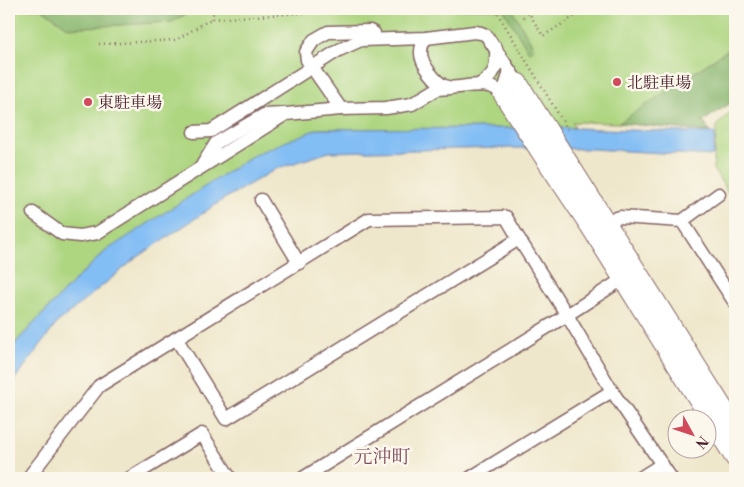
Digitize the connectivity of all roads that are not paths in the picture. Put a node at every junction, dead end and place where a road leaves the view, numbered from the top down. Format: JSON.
{"nodes":[{"id":1,"x":426,"y":38,"type":"junction"},
{"id":2,"x":386,"y":39,"type":"junction"},
{"id":3,"x":496,"y":48,"type":"junction"},
{"id":4,"x":312,"y":68,"type":"junction"},
{"id":5,"x":511,"y":83,"type":"junction"},
{"id":6,"x":479,"y":85,"type":"junction"},
{"id":7,"x":450,"y":88,"type":"junction"},
{"id":8,"x":342,"y":109,"type":"junction"},
{"id":9,"x":194,"y":132,"type":"dead end"},
{"id":10,"x":553,"y":155,"type":"junction"},
{"id":11,"x":719,"y":194,"type":"dead end"},
{"id":12,"x":261,"y":200,"type":"dead end"},
{"id":13,"x":33,"y":214,"type":"dead end"},
{"id":14,"x":682,"y":221,"type":"junction"},
{"id":15,"x":598,"y":223,"type":"junction"},
{"id":16,"x":518,"y":239,"type":"junction"},
{"id":17,"x":299,"y":263,"type":"junction"},
{"id":18,"x":630,"y":275,"type":"junction"},
{"id":19,"x":735,"y":304,"type":"edge"},
{"id":20,"x":567,"y":314,"type":"junction"},
{"id":21,"x":176,"y":338,"type":"junction"},
{"id":22,"x":612,"y":391,"type":"junction"},
{"id":23,"x":735,"y":427,"type":"edge"},
{"id":24,"x":735,"y":458,"type":"edge"},
{"id":25,"x":662,"y":464,"type":"junction"},
{"id":26,"x":28,"y":478,"type":"edge"},
{"id":27,"x":130,"y":478,"type":"edge"},
{"id":28,"x":230,"y":478,"type":"edge"},
{"id":29,"x":303,"y":478,"type":"edge"},
{"id":30,"x":470,"y":478,"type":"edge"},
{"id":31,"x":640,"y":478,"type":"edge"},
{"id":32,"x":671,"y":478,"type":"edge"}],
"edges":[{"from":1,"to":2,"type":"street"},
{"from":1,"to":3,"type":"street"},
{"from":1,"to":7,"type":"street"},
{"from":2,"to":4,"type":"street"},
{"from":2,"to":4,"type":"street"},
{"from":3,"to":5,"type":"street"},
{"from":3,"to":6,"type":"street"},
{"from":4,"to":8,"type":"street"},
{"from":4,"to":9,"type":"street"},
{"from":5,"to":6,"type":"street"},
{"from":5,"to":10,"type":"street"},
{"from":5,"to":10,"type":"street"},
{"from":6,"to":7,"type":"street"},
{"from":7,"to":8,"type":"street"},
{"from":8,"to":13,"type":"street"},
{"from":10,"to":15,"type":"street"},
{"from":11,"to":14,"type":"street"},
{"from":12,"to":17,"type":"street"},
{"from":14,"to":15,"type":"street"},
{"from":14,"to":19,"type":"street"},
{"from":15,"to":18,"type":"street"},
{"from":16,"to":17,"type":"street"},
{"from":16,"to":20,"type":"street"},
{"from":16,"to":21,"type":"street"},
{"from":17,"to":21,"type":"street"},
{"from":18,"to":20,"type":"street"},
{"from":18,"to":23,"type":"street"},
{"from":18,"to":24,"type":"street"},
{"from":20,"to":22,"type":"street"},
{"from":20,"to":29,"type":"street"},
{"from":21,"to":26,"type":"street"},
{"from":22,"to":25,"type":"street"},
{"from":22,"to":30,"type":"street"},
{"from":25,"to":31,"type":"street"},
{"from":25,"to":32,"type":"street"},
{"from":27,"to":28,"type":"street"}]}
